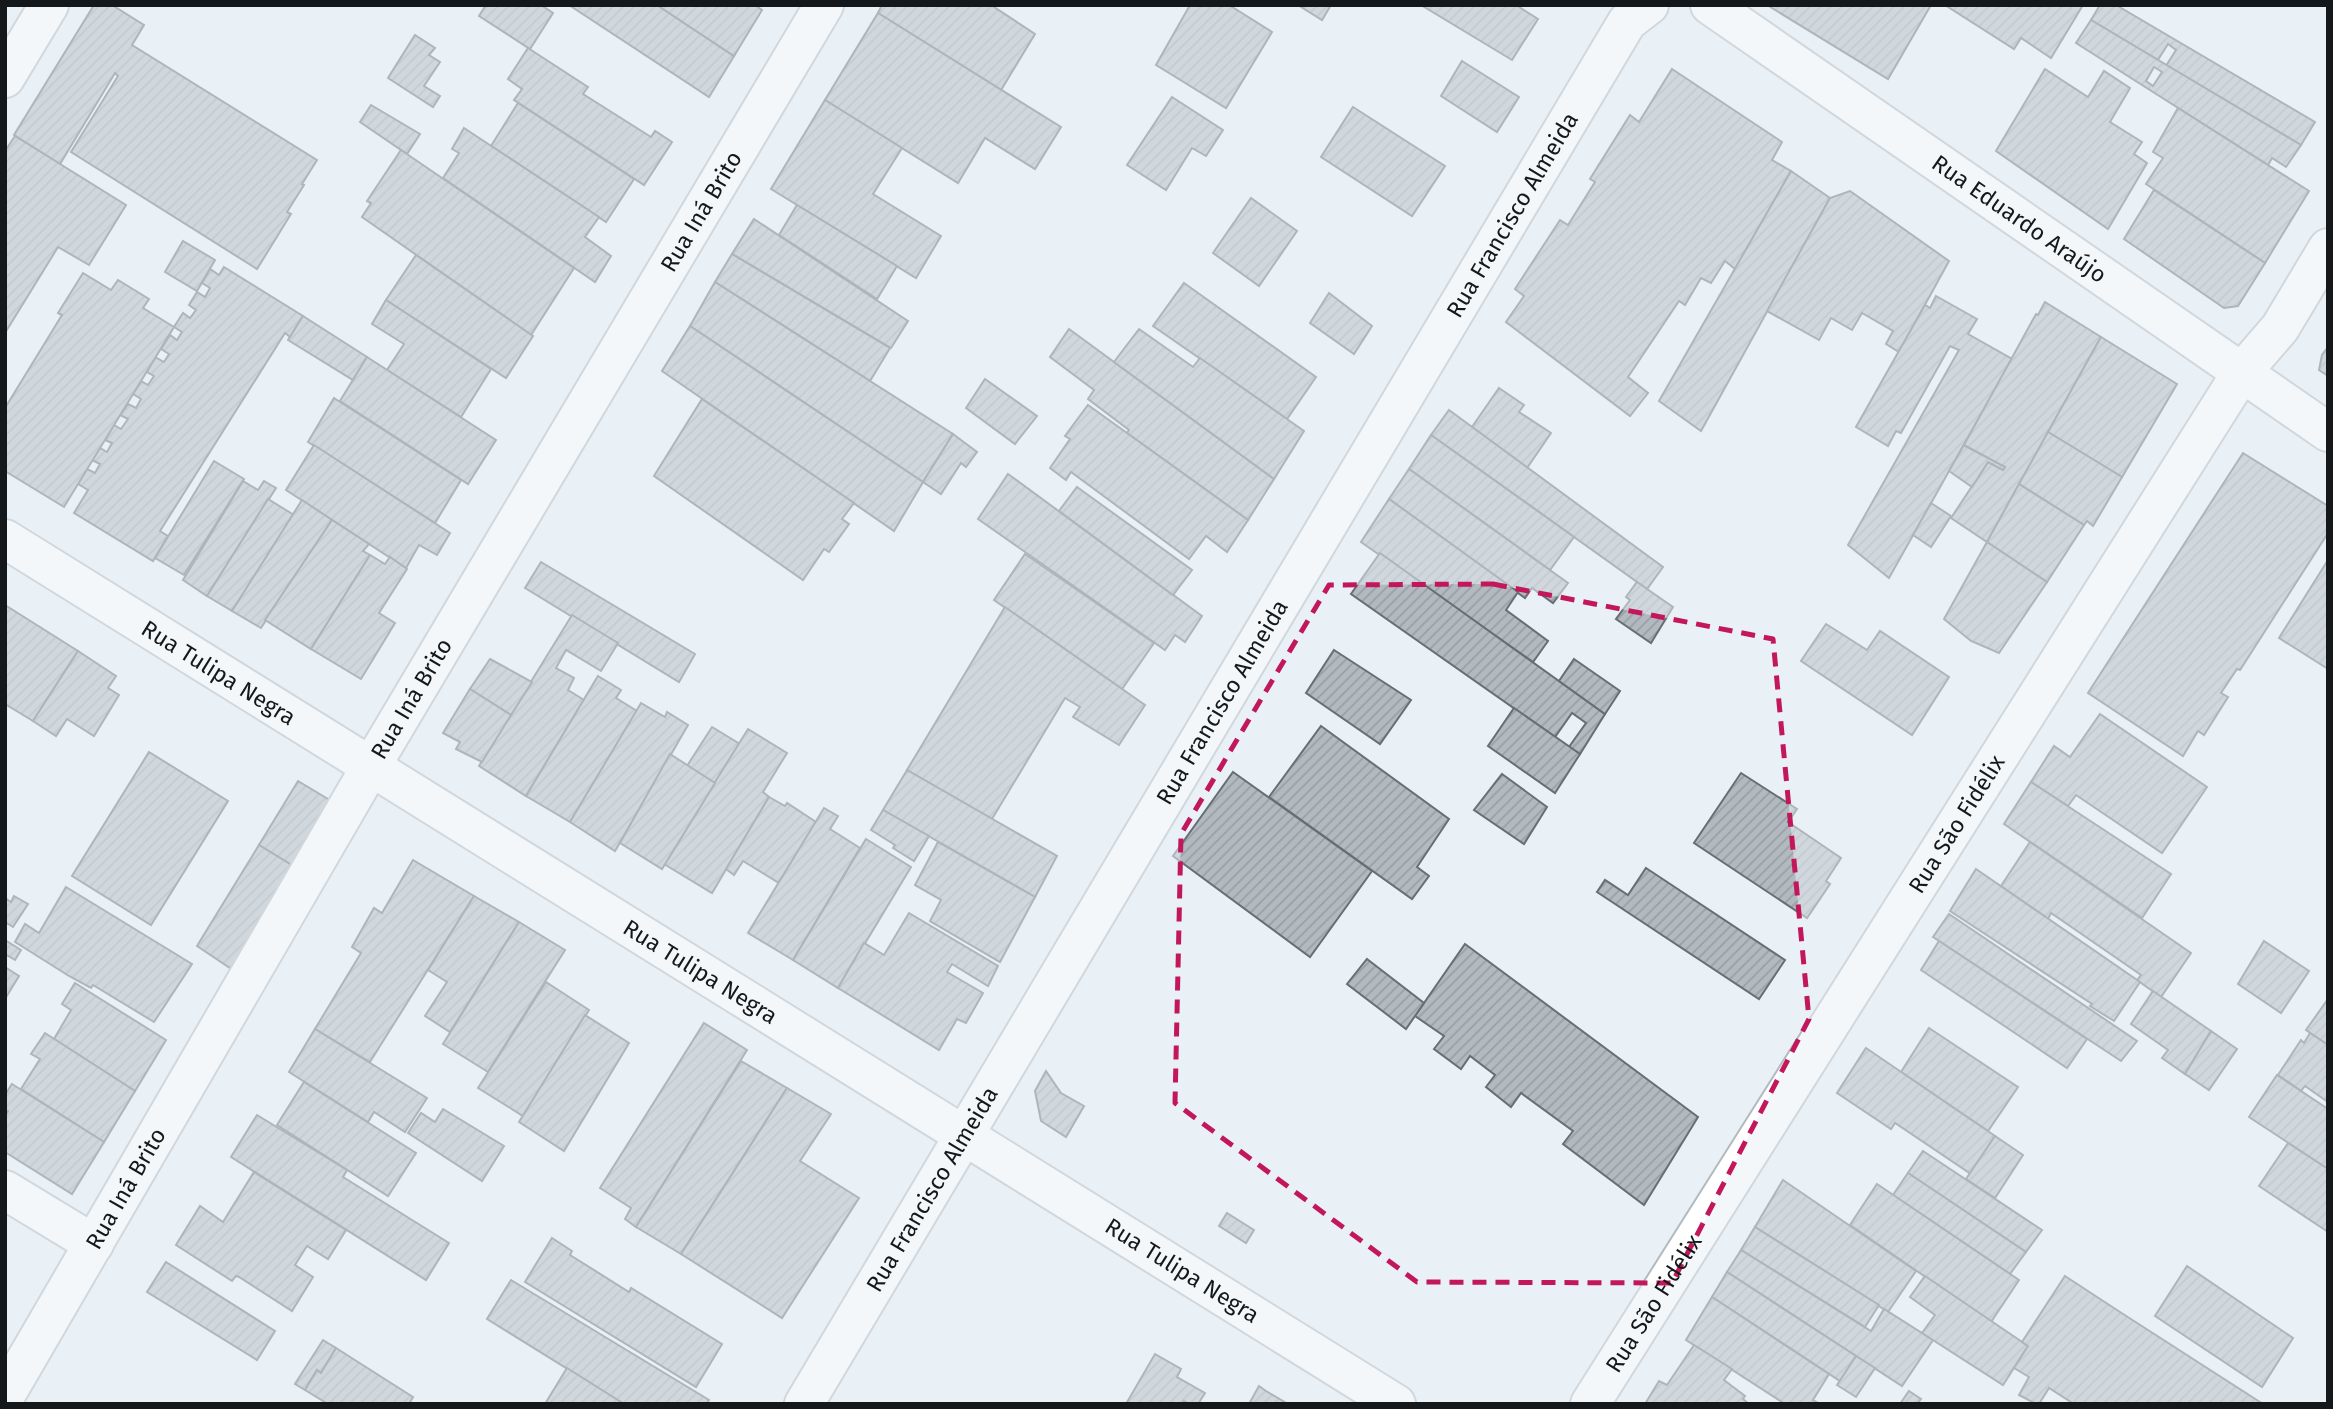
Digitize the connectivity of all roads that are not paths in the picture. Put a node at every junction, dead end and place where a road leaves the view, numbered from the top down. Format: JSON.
{"nodes":[{"id":1,"x":48,"y":5,"type":"edge"},
{"id":2,"x":824,"y":5,"type":"edge"},
{"id":3,"x":1648,"y":5,"type":"edge"},
{"id":4,"x":1710,"y":5,"type":"edge"},
{"id":5,"x":5,"y":78,"type":"edge"},
{"id":6,"x":2328,"y":248,"type":"edge"},
{"id":7,"x":2242,"y":372,"type":"junction"},
{"id":8,"x":2328,"y":432,"type":"edge"},
{"id":9,"x":5,"y":539,"type":"edge"},
{"id":10,"x":370,"y":768,"type":"junction"},
{"id":11,"x":964,"y":1133,"type":"junction"},
{"id":12,"x":5,"y":1190,"type":"edge"},
{"id":13,"x":94,"y":1244,"type":"junction"},
{"id":14,"x":5,"y":1396,"type":"edge"},
{"id":15,"x":804,"y":1404,"type":"edge"},
{"id":16,"x":1396,"y":1404,"type":"edge"},
{"id":17,"x":1590,"y":1404,"type":"edge"}],
"edges":[{"from":1,"to":5,"type":"street"},
{"from":2,"to":10,"type":"street","name":"Rua Iná Brito"},
{"from":3,"to":11,"type":"street","name":"Rua Francisco Almeida"},
{"from":4,"to":7,"type":"street","name":"Rua Eduardo Araújo"},
{"from":6,"to":7,"type":"street","name":"Rua São Fidélix"},
{"from":7,"to":8,"type":"street","name":"Rua Eduardo Araújo"},
{"from":7,"to":17,"type":"street","name":"Rua São Fidélix"},
{"from":9,"to":10,"type":"street","name":"Rua Tulipa Negra"},
{"from":10,"to":11,"type":"street","name":"Rua Tulipa Negra"},
{"from":10,"to":13,"type":"street","name":"Rua Iná Brito"},
{"from":11,"to":15,"type":"street","name":"Rua Francisco Almeida"},
{"from":11,"to":16,"type":"street","name":"Rua Tulipa Negra"},
{"from":12,"to":13,"type":"street"},
{"from":13,"to":14,"type":"street","name":"Rua Iná Brito"}]}
